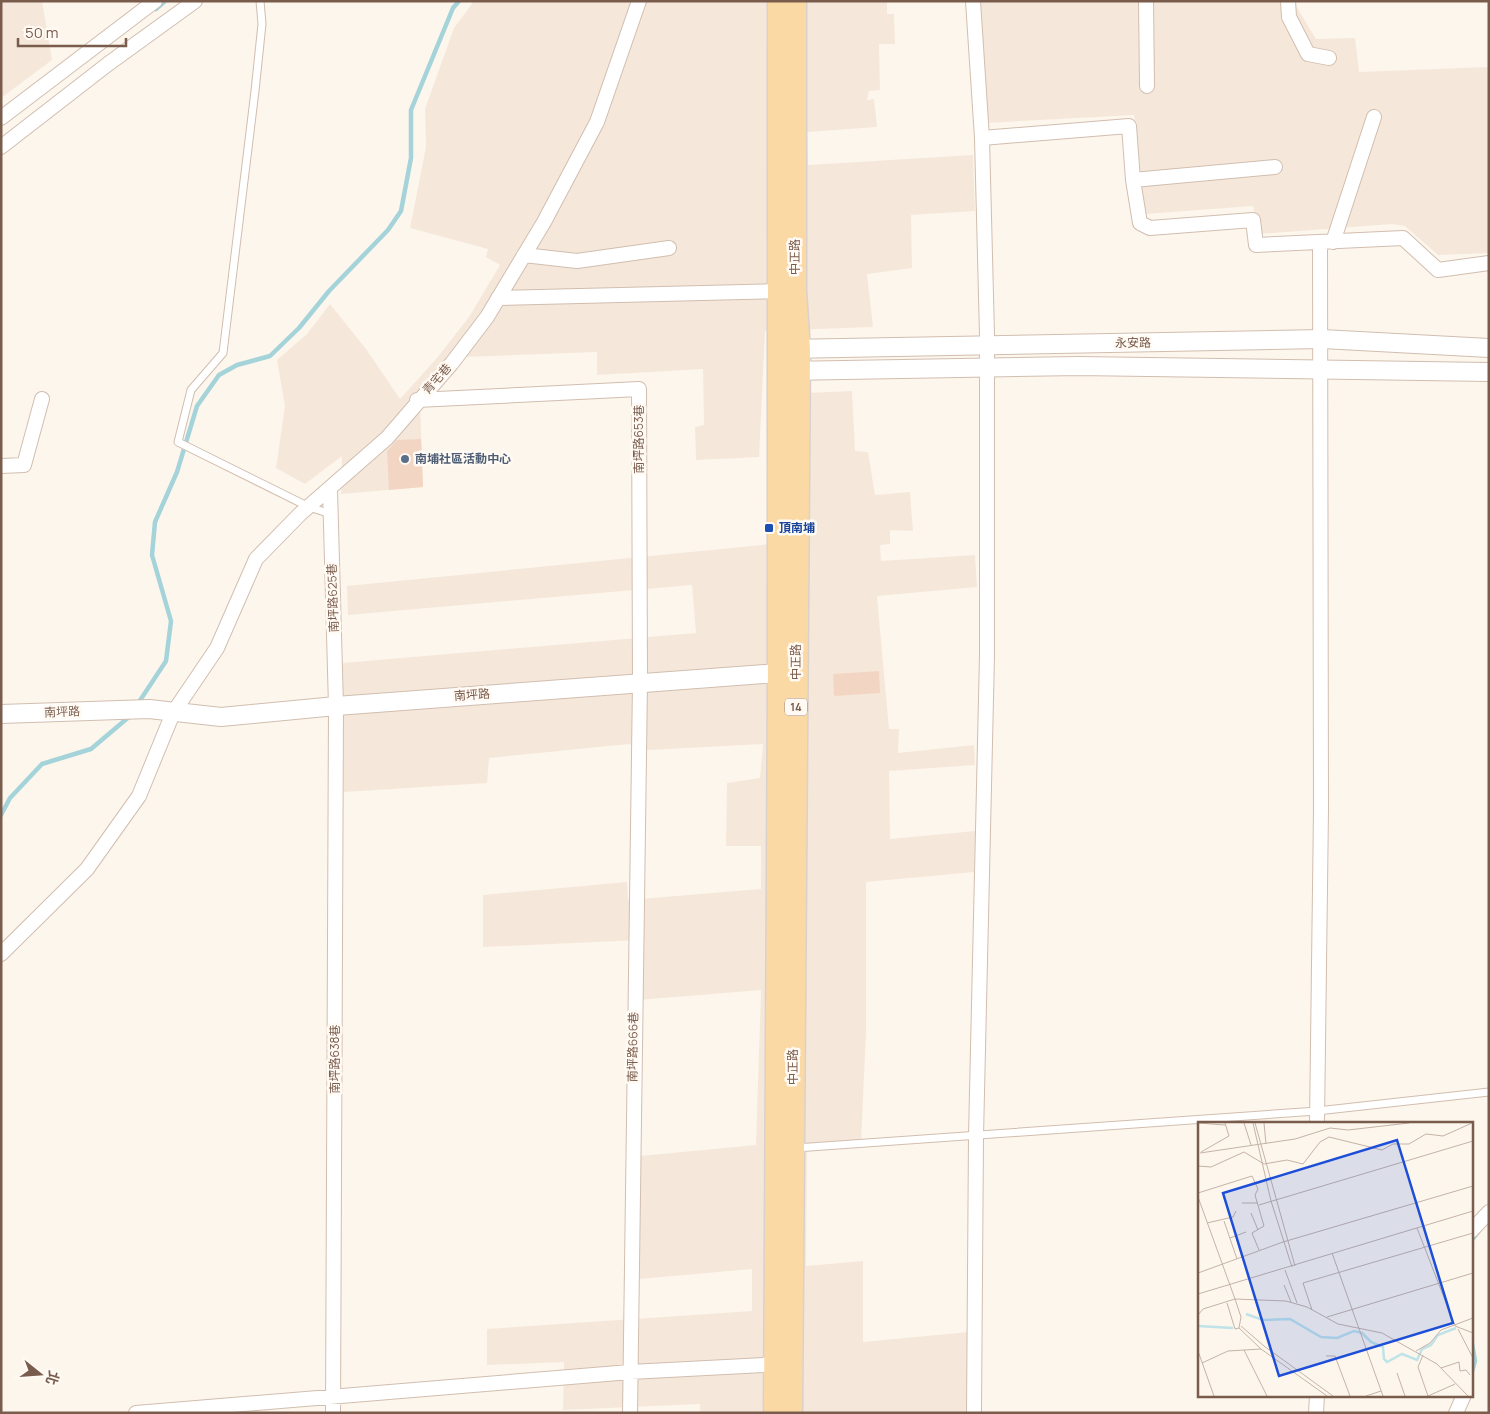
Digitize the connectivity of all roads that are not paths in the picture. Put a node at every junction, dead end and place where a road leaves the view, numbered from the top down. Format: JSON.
{"nodes":[{"id":1,"x":155,"y":1,"type":"edge"},
{"id":2,"x":195,"y":1,"type":"edge"},
{"id":3,"x":260,"y":1,"type":"edge"},
{"id":4,"x":639,"y":1,"type":"edge"},
{"id":5,"x":779,"y":1,"type":"edge"},
{"id":6,"x":795,"y":1,"type":"edge"},
{"id":7,"x":973,"y":1,"type":"edge"},
{"id":8,"x":1146,"y":1,"type":"edge"},
{"id":9,"x":1288,"y":1,"type":"edge"},
{"id":10,"x":1329,"y":58,"type":"dead end"},
{"id":11,"x":1147,"y":86,"type":"dead end"},
{"id":12,"x":1374,"y":117,"type":"dead end"},
{"id":13,"x":1,"y":118,"type":"edge"},
{"id":14,"x":982,"y":138,"type":"junction"},
{"id":15,"x":1,"y":148,"type":"edge"},
{"id":16,"x":1275,"y":167,"type":"dead end"},
{"id":17,"x":1134,"y":180,"type":"junction"},
{"id":18,"x":1326,"y":242,"type":"junction"},
{"id":19,"x":669,"y":248,"type":"dead end"},
{"id":20,"x":524,"y":255,"type":"junction"},
{"id":21,"x":1489,"y":263,"type":"edge"},
{"id":22,"x":780,"y":291,"type":"junction"},
{"id":23,"x":498,"y":298,"type":"junction"},
{"id":24,"x":1322,"y":340,"type":"junction"},
{"id":25,"x":986,"y":345,"type":"junction"},
{"id":26,"x":1489,"y":348,"type":"edge"},
{"id":27,"x":788,"y":360,"type":"junction"},
{"id":28,"x":986,"y":366,"type":"junction"},
{"id":29,"x":1321,"y":368,"type":"junction"},
{"id":30,"x":1489,"y":372,"type":"edge"},
{"id":31,"x":42,"y":399,"type":"dead end"},
{"id":32,"x":417,"y":400,"type":"junction"},
{"id":33,"x":1,"y":466,"type":"edge"},
{"id":34,"x":330,"y":490,"type":"junction"},
{"id":35,"x":309,"y":507,"type":"junction"},
{"id":36,"x":331,"y":514,"type":"junction"},
{"id":37,"x":788,"y":672,"type":"junction"},
{"id":38,"x":640,"y":682,"type":"junction"},
{"id":39,"x":336,"y":706,"type":"junction"},
{"id":40,"x":173,"y":713,"type":"junction"},
{"id":41,"x":1,"y":714,"type":"edge"},
{"id":42,"x":1,"y":954,"type":"edge"},
{"id":43,"x":1489,"y":1092,"type":"edge"},
{"id":44,"x":1317,"y":1117,"type":"edge"},
{"id":45,"x":1227,"y":1122,"type":"edge"},
{"id":46,"x":1198,"y":1124,"type":"edge"},
{"id":47,"x":976,"y":1136,"type":"junction"},
{"id":48,"x":784,"y":1149,"type":"junction"},
{"id":49,"x":1489,"y":1212,"type":"edge"},
{"id":50,"x":1472,"y":1231,"type":"edge"},
{"id":51,"x":784,"y":1364,"type":"junction"},
{"id":52,"x":630,"y":1372,"type":"junction"},
{"id":53,"x":1316,"y":1396,"type":"edge"},
{"id":54,"x":1464,"y":1396,"type":"edge"},
{"id":55,"x":334,"y":1397,"type":"junction"},
{"id":56,"x":136,"y":1413,"type":"edge"},
{"id":57,"x":333,"y":1413,"type":"edge"},
{"id":58,"x":630,"y":1413,"type":"edge"},
{"id":59,"x":775,"y":1413,"type":"edge"},
{"id":60,"x":791,"y":1413,"type":"edge"},
{"id":61,"x":974,"y":1413,"type":"edge"},
{"id":62,"x":1316,"y":1413,"type":"edge"},
{"id":63,"x":1456,"y":1413,"type":"edge"}],
"edges":[{"from":1,"to":13,"type":"street"},
{"from":2,"to":15,"type":"street"},
{"from":3,"to":35,"type":"lane"},
{"from":4,"to":20,"type":"street","name":"青宅巷"},
{"from":5,"to":22,"type":"main road","name":"中正路","number":"14"},
{"from":6,"to":27,"type":"main road","name":"中正路","number":"14"},
{"from":7,"to":14,"type":"street"},
{"from":8,"to":11,"type":"street"},
{"from":9,"to":10,"type":"street"},
{"from":12,"to":18,"type":"street"},
{"from":14,"to":17,"type":"street"},
{"from":14,"to":25,"type":"street"},
{"from":16,"to":17,"type":"street"},
{"from":17,"to":18,"type":"street"},
{"from":18,"to":21,"type":"street"},
{"from":18,"to":24,"type":"street"},
{"from":19,"to":20,"type":"street"},
{"from":20,"to":23,"type":"street","name":"青宅巷"},
{"from":22,"to":23,"type":"street"},
{"from":22,"to":27,"type":"main road","name":"中正路","number":"14"},
{"from":23,"to":32,"type":"street","name":"青宅巷"},
{"from":24,"to":25,"type":"street","name":"永安路"},
{"from":24,"to":26,"type":"street","name":"永安路"},
{"from":24,"to":29,"type":"street"},
{"from":25,"to":27,"type":"street","name":"永安路"},
{"from":25,"to":28,"type":"street"},
{"from":27,"to":28,"type":"street","name":"永安路"},
{"from":27,"to":37,"type":"main road","name":"中正路","number":"14"},
{"from":28,"to":29,"type":"street","name":"永安路"},
{"from":28,"to":47,"type":"street"},
{"from":29,"to":30,"type":"street","name":"永安路"},
{"from":29,"to":44,"type":"street"},
{"from":31,"to":33,"type":"street"},
{"from":32,"to":34,"type":"street","name":"青宅巷"},
{"from":32,"to":38,"type":"street","name":"南坪路653巷"},
{"from":34,"to":35,"type":"street","name":"青宅巷"},
{"from":34,"to":36,"type":"street","name":"南坪路625巷"},
{"from":35,"to":36,"type":"lane"},
{"from":35,"to":40,"type":"street","name":"青宅巷"},
{"from":36,"to":39,"type":"street","name":"南坪路625巷"},
{"from":37,"to":38,"type":"street","name":"南坪路"},
{"from":37,"to":48,"type":"main road","name":"中正路","number":"14"},
{"from":38,"to":39,"type":"street","name":"南坪路"},
{"from":38,"to":52,"type":"street","name":"南坪路666巷"},
{"from":39,"to":40,"type":"street","name":"南坪路"},
{"from":39,"to":55,"type":"street","name":"南坪路638巷"},
{"from":40,"to":41,"type":"street","name":"南坪路"},
{"from":40,"to":42,"type":"street","name":"青宅巷"},
{"from":43,"to":44,"type":"lane"},
{"from":44,"to":45,"type":"lane"},
{"from":46,"to":47,"type":"lane"},
{"from":47,"to":48,"type":"lane"},
{"from":47,"to":61,"type":"street"},
{"from":48,"to":51,"type":"main road","name":"中正路","number":"14"},
{"from":49,"to":50,"type":"street"},
{"from":51,"to":52,"type":"street"},
{"from":51,"to":59,"type":"main road","name":"中正路","number":"14"},
{"from":51,"to":60,"type":"main road","name":"中正路","number":"14"},
{"from":52,"to":55,"type":"street"},
{"from":52,"to":58,"type":"street","name":"南坪路666巷"},
{"from":53,"to":62,"type":"street"},
{"from":54,"to":63,"type":"street"},
{"from":55,"to":56,"type":"street"},
{"from":55,"to":57,"type":"street","name":"南坪路638巷"}]}
